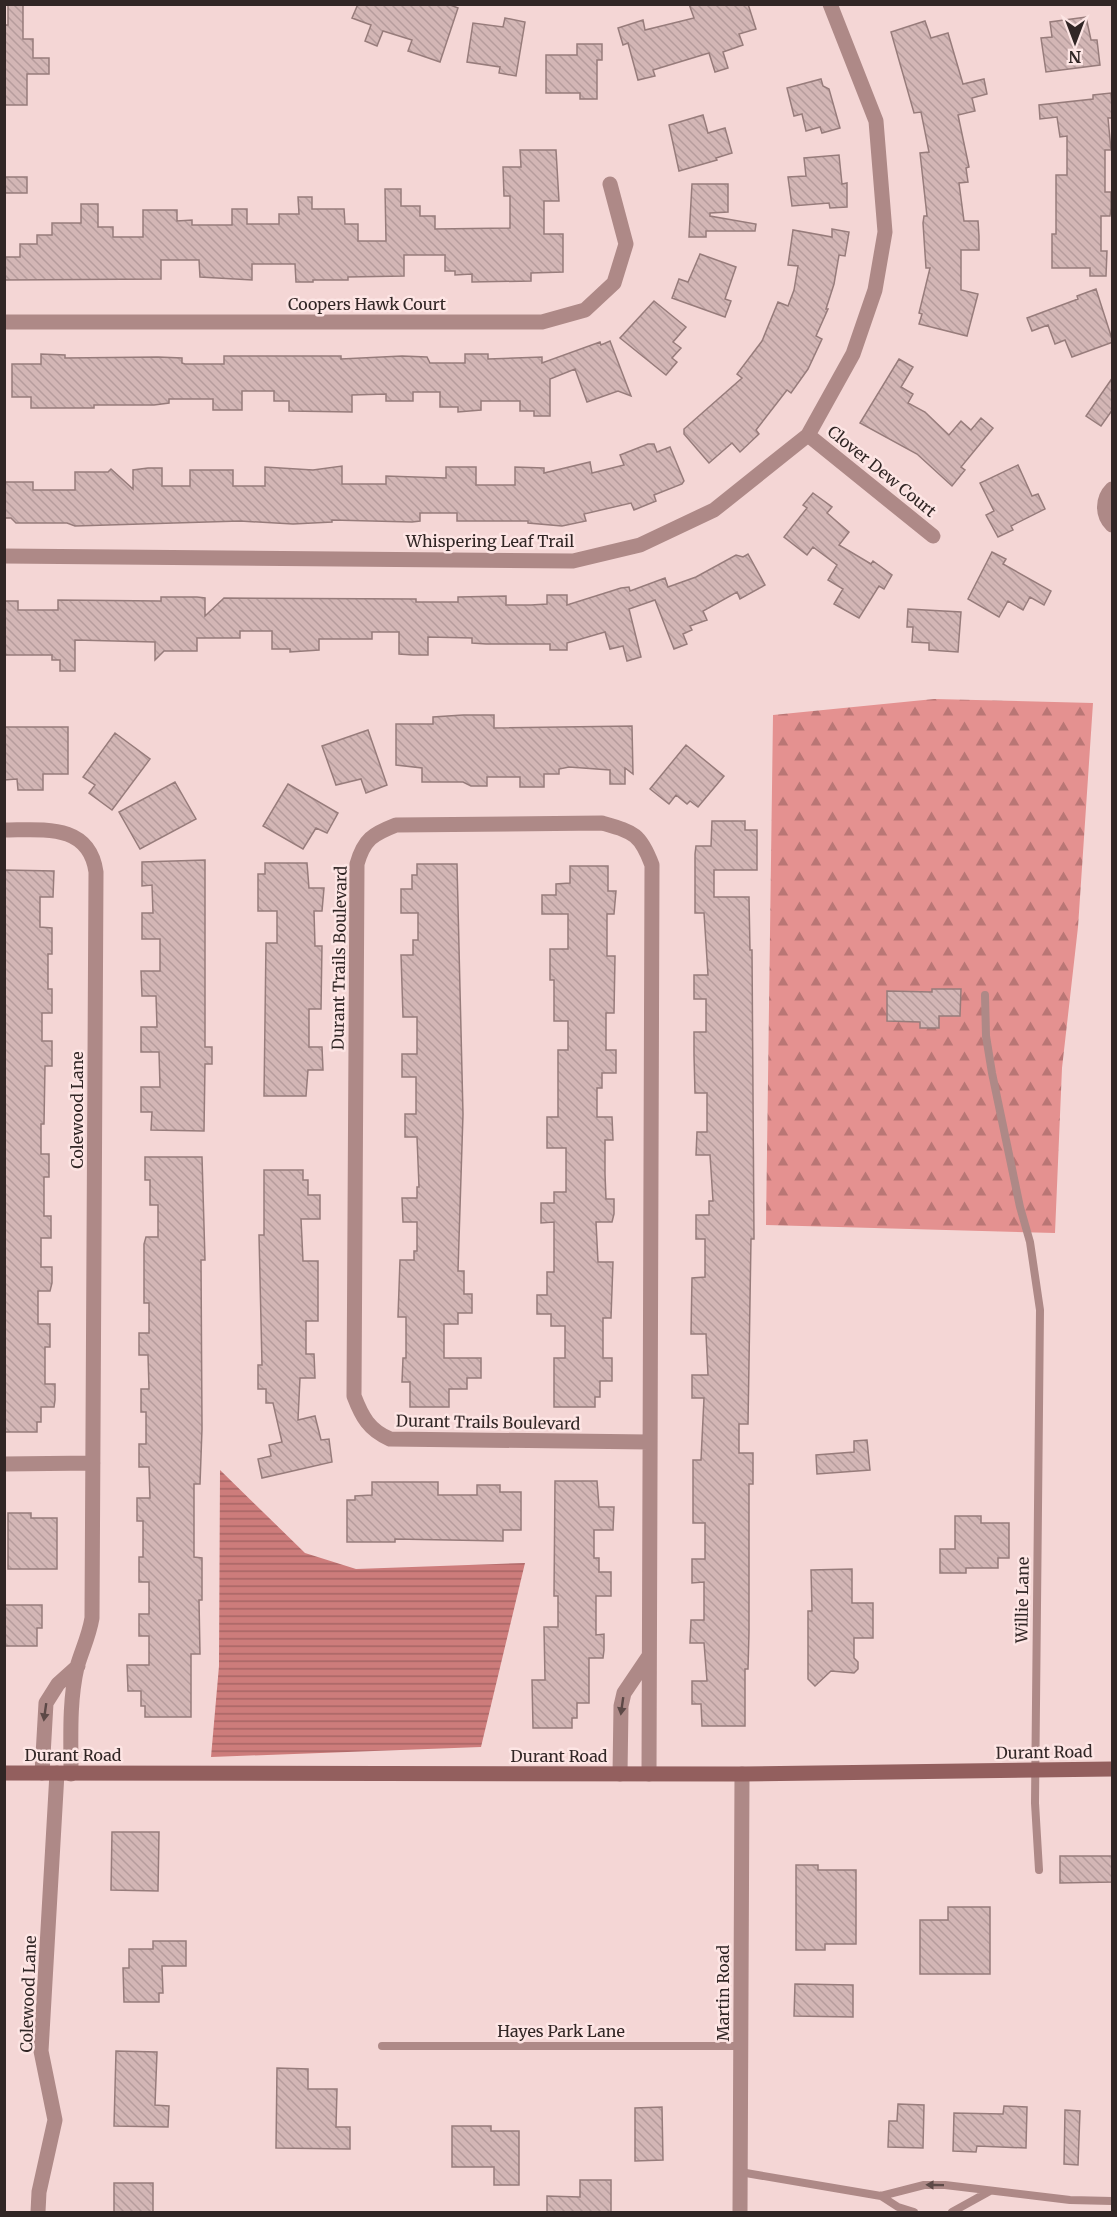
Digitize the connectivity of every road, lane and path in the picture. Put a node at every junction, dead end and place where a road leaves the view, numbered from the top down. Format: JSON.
{"nodes":[{"id":1,"x":830,"y":4,"type":"edge"},
{"id":2,"x":610,"y":184,"type":"dead end"},
{"id":3,"x":4,"y":322,"type":"edge"},
{"id":4,"x":808,"y":435,"type":"junction"},
{"id":5,"x":1113,"y":489,"type":"edge"},
{"id":6,"x":1113,"y":525,"type":"edge"},
{"id":7,"x":933,"y":536,"type":"dead end"},
{"id":8,"x":4,"y":556,"type":"edge"},
{"id":9,"x":4,"y":830,"type":"edge"},
{"id":10,"x":985,"y":995,"type":"dead end"},
{"id":11,"x":649,"y":1442,"type":"junction"},
{"id":12,"x":93,"y":1463,"type":"junction"},
{"id":13,"x":4,"y":1464,"type":"edge"},
{"id":14,"x":649,"y":1656,"type":"junction"},
{"id":15,"x":78,"y":1666,"type":"junction"},
{"id":16,"x":1113,"y":1769,"type":"edge"},
{"id":17,"x":1036,"y":1770,"type":"junction"},
{"id":18,"x":4,"y":1773,"type":"edge"},
{"id":19,"x":42,"y":1773,"type":"junction"},
{"id":20,"x":64,"y":1773,"type":"junction"},
{"id":21,"x":620,"y":1774,"type":"junction"},
{"id":22,"x":649,"y":1774,"type":"junction"},
{"id":23,"x":742,"y":1774,"type":"junction"},
{"id":24,"x":1039,"y":1870,"type":"dead end"},
{"id":25,"x":382,"y":2046,"type":"dead end"},
{"id":26,"x":741,"y":2046,"type":"junction"},
{"id":27,"x":740,"y":2172,"type":"junction"},
{"id":28,"x":991,"y":2190,"type":"junction"},
{"id":29,"x":881,"y":2196,"type":"junction"},
{"id":30,"x":1113,"y":2201,"type":"edge"},
{"id":31,"x":39,"y":2212,"type":"edge"},
{"id":32,"x":740,"y":2212,"type":"edge"},
{"id":33,"x":914,"y":2212,"type":"edge"},
{"id":34,"x":952,"y":2212,"type":"edge"}],
"edges":[{"from":1,"to":4,"type":"street","name":"Whispering Leaf Trail"},
{"from":2,"to":3,"type":"street","name":"Coopers Hawk Court"},
{"from":4,"to":7,"type":"street","name":"Clover Dew Court"},
{"from":4,"to":8,"type":"street","name":"Whispering Leaf Trail"},
{"from":5,"to":6,"type":"street"},
{"from":9,"to":12,"type":"street","name":"Colewood Lane"},
{"from":10,"to":17,"type":"lane","name":"Willie Lane"},
{"from":11,"to":11,"type":"street","name":"Durant Trails Boulevard"},
{"from":11,"to":14,"type":"street","name":"Durant Trails Boulevard"},
{"from":12,"to":13,"type":"street"},
{"from":12,"to":15,"type":"street","name":"Colewood Lane"},
{"from":14,"to":21,"type":"street","one_way":true},
{"from":14,"to":22,"type":"street","name":"Durant Trails Boulevard"},
{"from":15,"to":19,"type":"street","name":"Colewood Lane","one_way":true},
{"from":15,"to":20,"type":"street","name":"Colewood Lane"},
{"from":16,"to":17,"type":"street","name":"Durant Road"},
{"from":17,"to":23,"type":"street","name":"Durant Road"},
{"from":17,"to":24,"type":"lane","name":"Willie Lane"},
{"from":18,"to":19,"type":"street","name":"Durant Road"},
{"from":19,"to":20,"type":"street","name":"Durant Road"},
{"from":20,"to":21,"type":"street","name":"Durant Road"},
{"from":20,"to":31,"type":"street","name":"Colewood Lane"},
{"from":21,"to":22,"type":"street","name":"Durant Road"},
{"from":22,"to":23,"type":"street","name":"Durant Road"},
{"from":23,"to":26,"type":"street","name":"Martin Road"},
{"from":25,"to":26,"type":"lane","name":"Hayes Park Lane"},
{"from":26,"to":27,"type":"street","name":"Martin Road"},
{"from":27,"to":29,"type":"lane"},
{"from":27,"to":32,"type":"street","name":"Martin Road"},
{"from":28,"to":29,"type":"lane","one_way":true},
{"from":28,"to":30,"type":"lane"},
{"from":28,"to":34,"type":"lane"},
{"from":29,"to":33,"type":"lane"}]}
